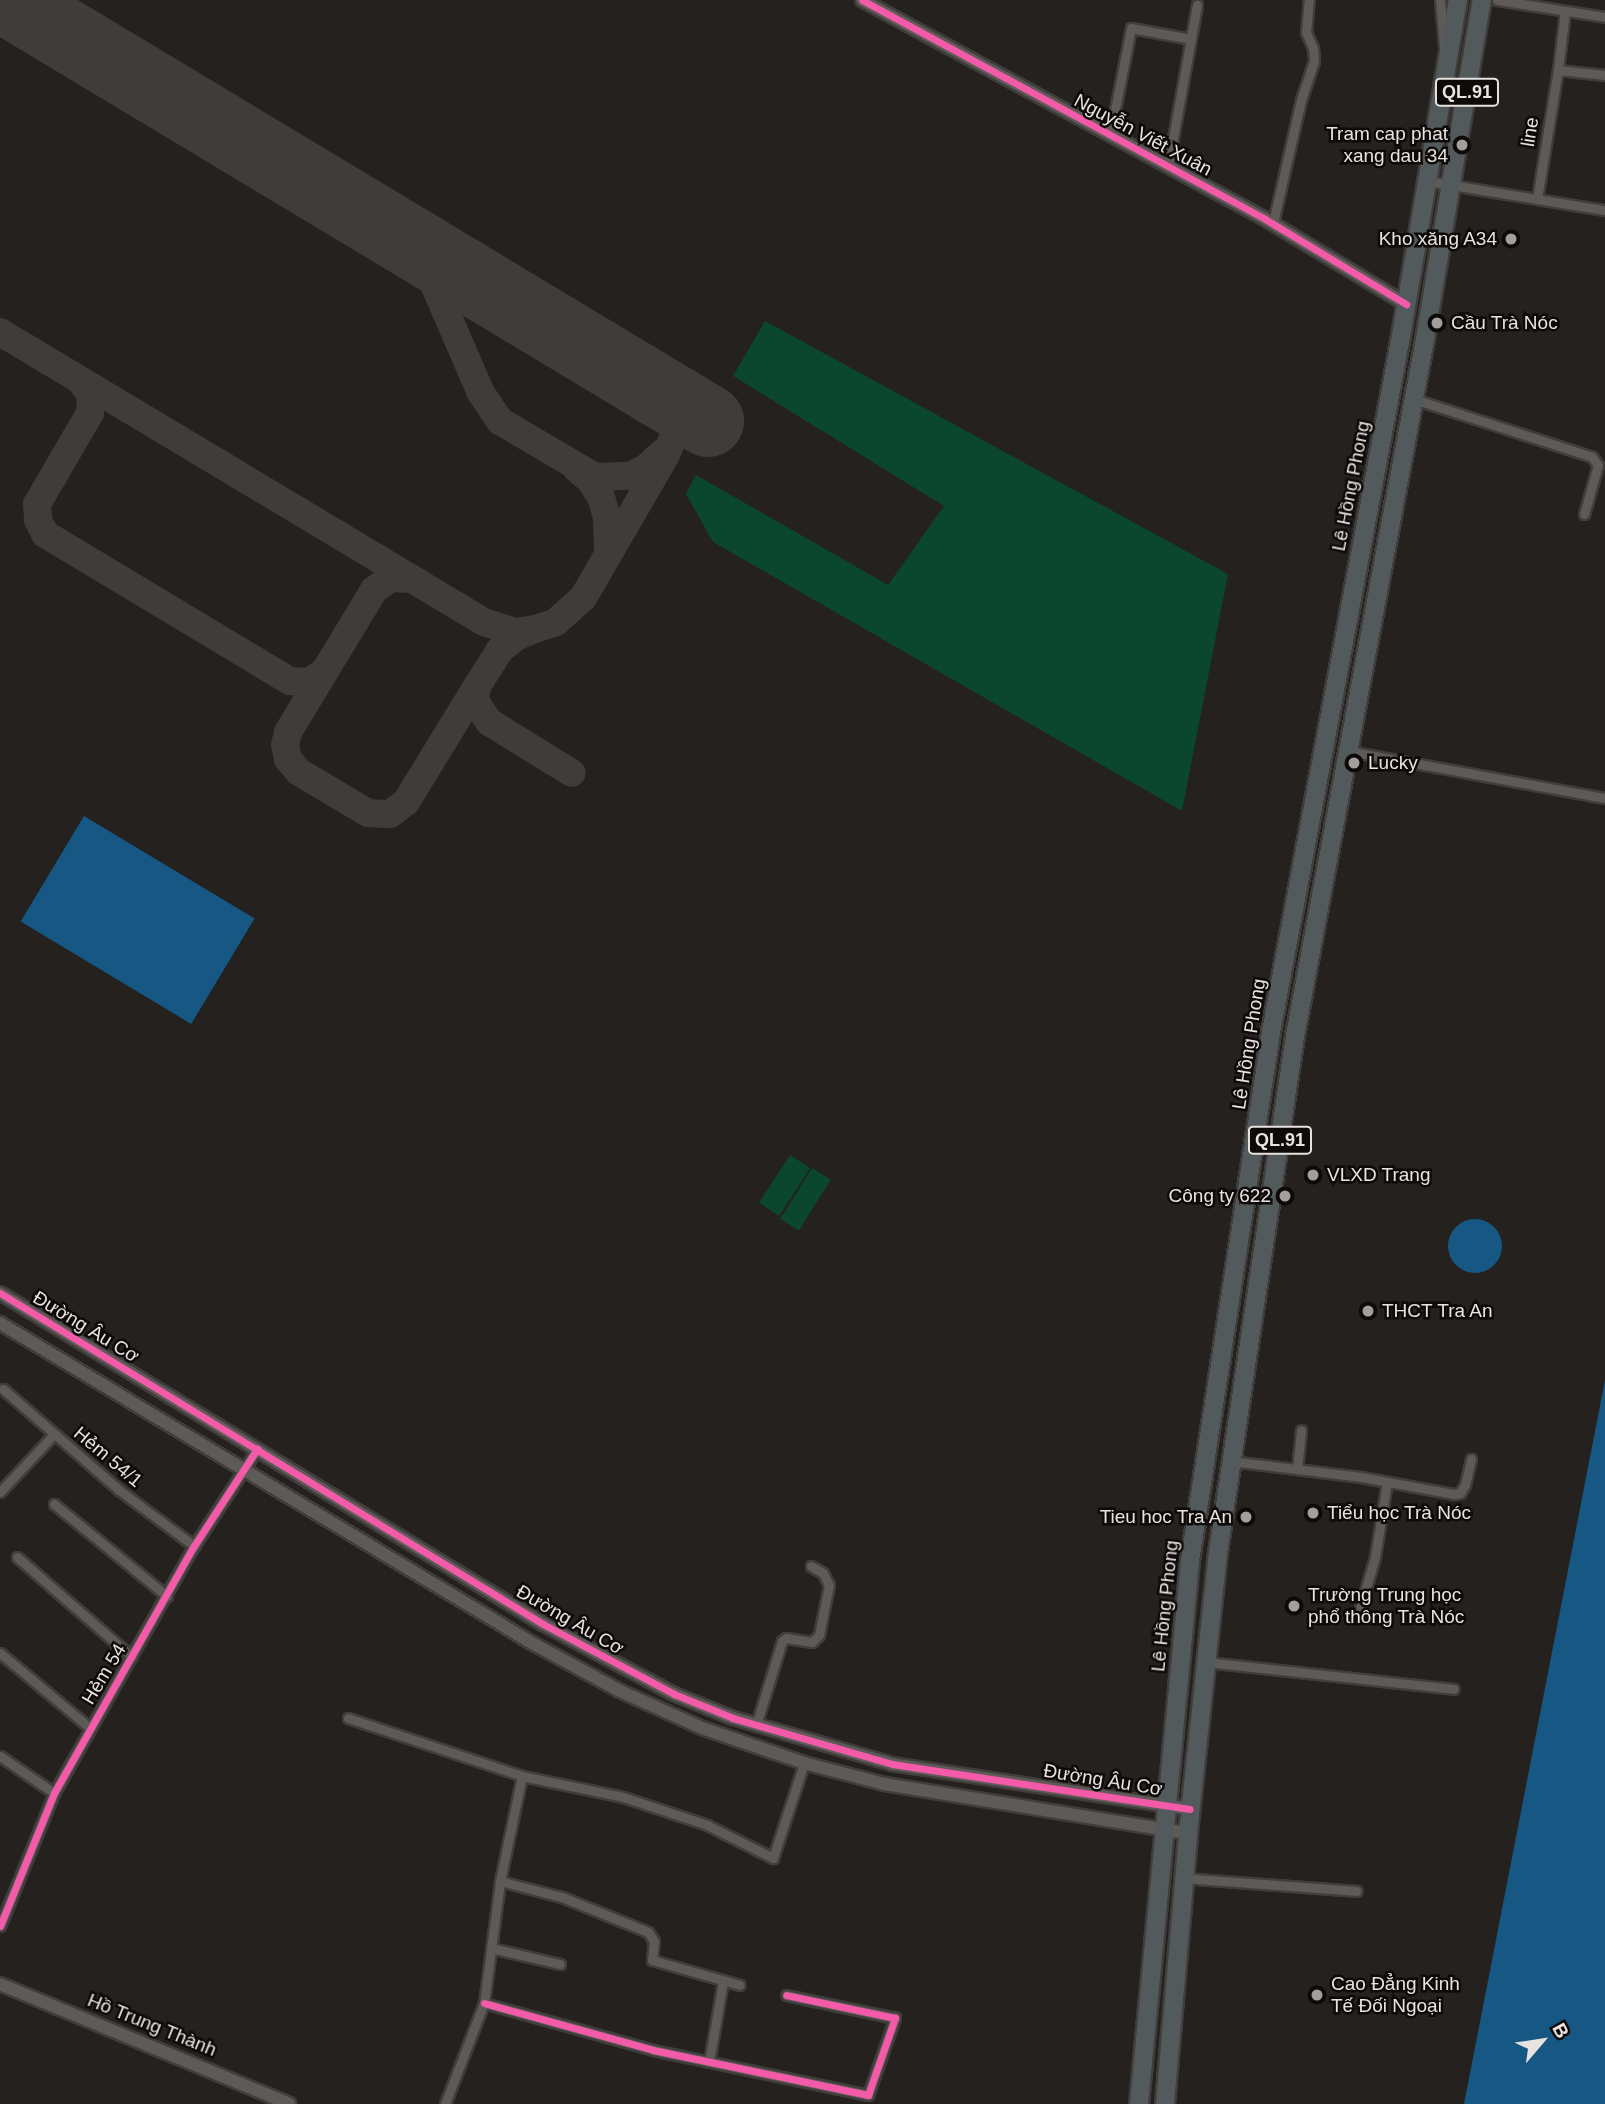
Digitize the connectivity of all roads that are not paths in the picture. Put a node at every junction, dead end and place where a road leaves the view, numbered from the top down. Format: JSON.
{"nodes":[{"id":1,"x":862,"y":0,"type":"edge"},
{"id":2,"x":1309,"y":0,"type":"edge"},
{"id":3,"x":1440,"y":0,"type":"edge"},
{"id":4,"x":1458,"y":0,"type":"edge"},
{"id":5,"x":1482,"y":0,"type":"edge"},
{"id":6,"x":1497,"y":0,"type":"edge"},
{"id":7,"x":1197,"y":5,"type":"dead end"},
{"id":8,"x":1565,"y":11,"type":"junction"},
{"id":9,"x":1604,"y":16,"type":"edge"},
{"id":10,"x":1191,"y":38,"type":"junction"},
{"id":11,"x":1447,"y":64,"type":"junction"},
{"id":12,"x":1558,"y":70,"type":"junction"},
{"id":13,"x":1605,"y":75,"type":"edge"},
{"id":14,"x":1110,"y":135,"type":"junction"},
{"id":15,"x":1168,"y":166,"type":"junction"},
{"id":16,"x":1427,"y":181,"type":"junction"},
{"id":17,"x":1451,"y":185,"type":"junction"},
{"id":18,"x":1537,"y":199,"type":"junction"},
{"id":19,"x":1605,"y":210,"type":"edge"},
{"id":20,"x":1273,"y":223,"type":"junction"},
{"id":21,"x":1406,"y":304,"type":"junction"},
{"id":22,"x":1401,"y":336,"type":"junction"},
{"id":23,"x":1425,"y":339,"type":"junction"},
{"id":24,"x":1414,"y":399,"type":"junction"},
{"id":25,"x":1584,"y":514,"type":"dead end"},
{"id":26,"x":1348,"y":751,"type":"junction"},
{"id":27,"x":1605,"y":798,"type":"edge"},
{"id":28,"x":0,"y":1293,"type":"edge"},
{"id":29,"x":0,"y":1323,"type":"edge"},
{"id":30,"x":4,"y":1389,"type":"dead end"},
{"id":31,"x":1301,"y":1430,"type":"dead end"},
{"id":32,"x":54,"y":1434,"type":"junction"},
{"id":33,"x":257,"y":1449,"type":"junction"},
{"id":34,"x":1471,"y":1459,"type":"dead end"},
{"id":35,"x":1231,"y":1461,"type":"junction"},
{"id":36,"x":244,"y":1469,"type":"junction"},
{"id":37,"x":1297,"y":1469,"type":"junction"},
{"id":38,"x":1387,"y":1482,"type":"junction"},
{"id":39,"x":0,"y":1492,"type":"edge"},
{"id":40,"x":54,"y":1504,"type":"dead end"},
{"id":41,"x":194,"y":1546,"type":"junction"},
{"id":42,"x":17,"y":1557,"type":"dead end"},
{"id":43,"x":811,"y":1566,"type":"dead end"},
{"id":44,"x":167,"y":1596,"type":"junction"},
{"id":45,"x":509,"y":1603,"type":"junction"},
{"id":46,"x":1360,"y":1608,"type":"dead end"},
{"id":47,"x":498,"y":1623,"type":"junction"},
{"id":48,"x":0,"y":1653,"type":"edge"},
{"id":49,"x":132,"y":1657,"type":"junction"},
{"id":50,"x":1206,"y":1661,"type":"junction"},
{"id":51,"x":1454,"y":1689,"type":"dead end"},
{"id":52,"x":348,"y":1718,"type":"dead end"},
{"id":53,"x":756,"y":1725,"type":"junction"},
{"id":54,"x":90,"y":1728,"type":"junction"},
{"id":55,"x":0,"y":1756,"type":"edge"},
{"id":56,"x":804,"y":1763,"type":"junction"},
{"id":57,"x":522,"y":1776,"type":"junction"},
{"id":58,"x":54,"y":1793,"type":"junction"},
{"id":59,"x":1166,"y":1806,"type":"junction"},
{"id":60,"x":1190,"y":1809,"type":"junction"},
{"id":61,"x":1164,"y":1828,"type":"junction"},
{"id":62,"x":1188,"y":1833,"type":"junction"},
{"id":63,"x":1184,"y":1878,"type":"junction"},
{"id":64,"x":500,"y":1881,"type":"junction"},
{"id":65,"x":1357,"y":1891,"type":"dead end"},
{"id":66,"x":0,"y":1926,"type":"edge"},
{"id":67,"x":491,"y":1948,"type":"junction"},
{"id":68,"x":560,"y":1964,"type":"dead end"},
{"id":69,"x":723,"y":1981,"type":"junction"},
{"id":70,"x":0,"y":1984,"type":"edge"},
{"id":71,"x":740,"y":1985,"type":"dead end"},
{"id":72,"x":786,"y":1995,"type":"dead end"},
{"id":73,"x":484,"y":2003,"type":"junction"},
{"id":74,"x":709,"y":2062,"type":"junction"},
{"id":75,"x":1142,"y":2077,"type":"junction"},
{"id":76,"x":1169,"y":2078,"type":"junction"},
{"id":77,"x":289,"y":2104,"type":"edge"},
{"id":78,"x":445,"y":2104,"type":"edge"},
{"id":79,"x":1139,"y":2104,"type":"edge"},
{"id":80,"x":1165,"y":2104,"type":"edge"}],
"edges":[{"from":1,"to":14,"type":"street","name":"Nguyễn Viết Xuân"},
{"from":2,"to":20,"type":"street"},
{"from":3,"to":11,"type":"street"},
{"from":4,"to":11,"type":"highway","name":"Lê Hồng Phong","number":"QL.91"},
{"from":5,"to":17,"type":"highway","number":"QL.91"},
{"from":6,"to":8,"type":"street"},
{"from":7,"to":10,"type":"street"},
{"from":8,"to":9,"type":"street"},
{"from":8,"to":12,"type":"street","name":"line"},
{"from":10,"to":14,"type":"street"},
{"from":10,"to":15,"type":"street"},
{"from":11,"to":16,"type":"highway","name":"Lê Hồng Phong","number":"QL.91"},
{"from":12,"to":13,"type":"street"},
{"from":12,"to":18,"type":"street","name":"line"},
{"from":14,"to":15,"type":"street","name":"Nguyễn Viết Xuân"},
{"from":15,"to":20,"type":"street","name":"Nguyễn Viết Xuân"},
{"from":16,"to":17,"type":"street"},
{"from":16,"to":21,"type":"highway","name":"Lê Hồng Phong","number":"QL.91"},
{"from":17,"to":18,"type":"street"},
{"from":17,"to":23,"type":"highway","number":"QL.91"},
{"from":18,"to":19,"type":"street"},
{"from":20,"to":21,"type":"street","name":"Nguyễn Viết Xuân"},
{"from":21,"to":22,"type":"highway","name":"Lê Hồng Phong","number":"QL.91"},
{"from":22,"to":23,"type":"highway"},
{"from":22,"to":59,"type":"highway","name":"Lê Hồng Phong","number":"QL.91"},
{"from":23,"to":24,"type":"highway","number":"QL.91"},
{"from":24,"to":25,"type":"street"},
{"from":24,"to":26,"type":"highway","number":"QL.91"},
{"from":26,"to":27,"type":"street"},
{"from":26,"to":35,"type":"highway","number":"QL.91"},
{"from":28,"to":33,"type":"street","name":"Đường Âu Cơ"},
{"from":29,"to":36,"type":"street","name":"Đường Âu Cơ"},
{"from":30,"to":32,"type":"street","name":"Hẻm 54/1"},
{"from":31,"to":37,"type":"street"},
{"from":32,"to":39,"type":"street"},
{"from":32,"to":41,"type":"street","name":"Hẻm 54/1"},
{"from":33,"to":36,"type":"street","name":"Hẻm 54"},
{"from":33,"to":45,"type":"street","name":"Đường Âu Cơ"},
{"from":34,"to":38,"type":"street"},
{"from":35,"to":37,"type":"street"},
{"from":35,"to":50,"type":"highway","number":"QL.91"},
{"from":36,"to":41,"type":"street","name":"Hẻm 54"},
{"from":36,"to":47,"type":"street","name":"Đường Âu Cơ"},
{"from":37,"to":38,"type":"street"},
{"from":38,"to":46,"type":"street"},
{"from":40,"to":44,"type":"street"},
{"from":41,"to":44,"type":"street","name":"Hẻm 54"},
{"from":42,"to":49,"type":"street"},
{"from":43,"to":53,"type":"street"},
{"from":44,"to":49,"type":"street","name":"Hẻm 54"},
{"from":45,"to":47,"type":"street"},
{"from":45,"to":53,"type":"street","name":"Đường Âu Cơ"},
{"from":47,"to":56,"type":"street","name":"Đường Âu Cơ"},
{"from":48,"to":54,"type":"street"},
{"from":49,"to":54,"type":"street","name":"Hẻm 54"},
{"from":50,"to":51,"type":"street"},
{"from":50,"to":60,"type":"highway","number":"QL.91"},
{"from":52,"to":57,"type":"street"},
{"from":53,"to":59,"type":"street","name":"Đường Âu Cơ"},
{"from":54,"to":58,"type":"street","name":"Hẻm 54"},
{"from":55,"to":58,"type":"street"},
{"from":56,"to":57,"type":"street"},
{"from":56,"to":61,"type":"street","name":"Đường Âu Cơ"},
{"from":57,"to":64,"type":"street"},
{"from":58,"to":66,"type":"street","name":"Hẻm 54"},
{"from":59,"to":60,"type":"street","name":"Đường Âu Cơ"},
{"from":59,"to":61,"type":"highway","name":"Lê Hồng Phong","number":"QL.91"},
{"from":60,"to":62,"type":"highway","number":"QL.91"},
{"from":61,"to":62,"type":"street","name":"Đường Âu Cơ"},
{"from":61,"to":75,"type":"highway","name":"Lê Hồng Phong","number":"QL.91"},
{"from":62,"to":63,"type":"highway","number":"QL.91"},
{"from":63,"to":65,"type":"street"},
{"from":63,"to":76,"type":"highway","number":"QL.91"},
{"from":64,"to":67,"type":"street"},
{"from":64,"to":69,"type":"street"},
{"from":67,"to":68,"type":"street"},
{"from":67,"to":73,"type":"street"},
{"from":69,"to":71,"type":"street"},
{"from":69,"to":74,"type":"street"},
{"from":70,"to":77,"type":"street","name":"Hồ Trung Thành"},
{"from":72,"to":74,"type":"street"},
{"from":73,"to":74,"type":"street"},
{"from":73,"to":78,"type":"street"},
{"from":75,"to":76,"type":"highway"},
{"from":75,"to":79,"type":"highway","name":"Lê Hồng Phong","number":"QL.91"},
{"from":76,"to":80,"type":"highway","number":"QL.91"}]}
